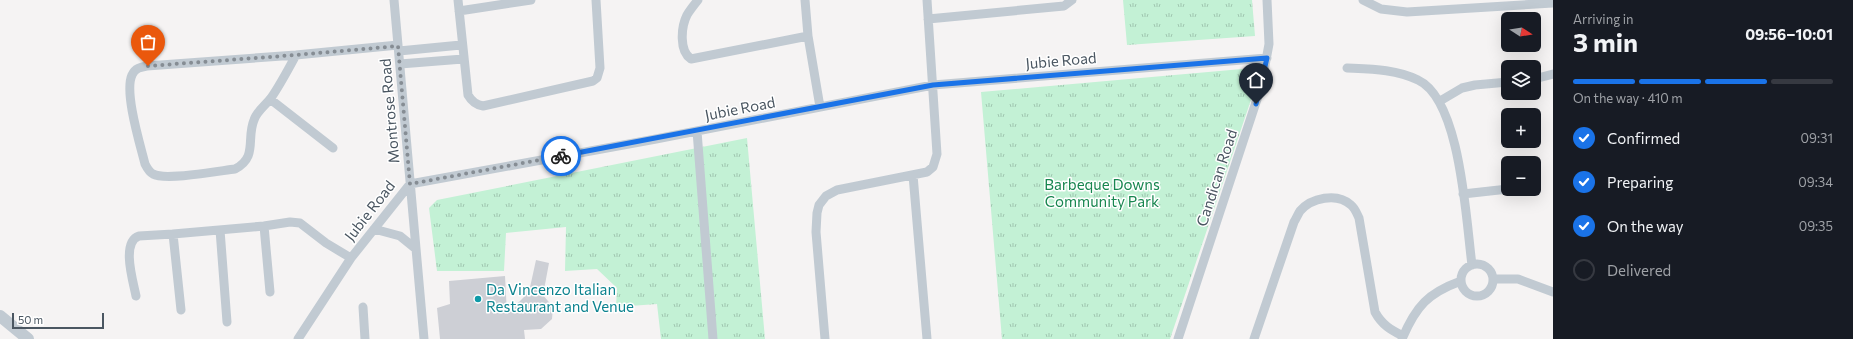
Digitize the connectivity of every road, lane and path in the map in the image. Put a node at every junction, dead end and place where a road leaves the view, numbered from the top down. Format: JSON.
{"nodes":[{"id":1,"x":394,"y":0,"type":"edge"},
{"id":2,"x":458,"y":0,"type":"edge"},
{"id":3,"x":531,"y":0,"type":"edge"},
{"id":4,"x":596,"y":0,"type":"edge"},
{"id":5,"x":698,"y":0,"type":"edge"},
{"id":6,"x":805,"y":0,"type":"edge"},
{"id":7,"x":927,"y":0,"type":"edge"},
{"id":8,"x":1072,"y":0,"type":"edge"},
{"id":9,"x":1267,"y":0,"type":"edge"},
{"id":10,"x":1362,"y":0,"type":"edge"},
{"id":11,"x":1553,"y":3,"type":"edge"},
{"id":12,"x":459,"y":11,"type":"junction"},
{"id":13,"x":928,"y":19,"type":"junction"},
{"id":14,"x":808,"y":36,"type":"junction"},
{"id":15,"x":462,"y":45,"type":"junction"},
{"id":16,"x":398,"y":48,"type":"junction"},
{"id":17,"x":296,"y":55,"type":"junction"},
{"id":18,"x":1267,"y":58,"type":"junction"},
{"id":19,"x":463,"y":59,"type":"junction"},
{"id":20,"x":400,"y":64,"type":"junction"},
{"id":21,"x":1346,"y":68,"type":"dead end"},
{"id":22,"x":1553,"y":74,"type":"edge"},
{"id":23,"x":1541,"y":77,"type":"edge"},
{"id":24,"x":1501,"y":83,"type":"edge"},
{"id":25,"x":933,"y":85,"type":"junction"},
{"id":26,"x":270,"y":99,"type":"junction"},
{"id":27,"x":1440,"y":101,"type":"junction"},
{"id":28,"x":820,"y":107,"type":"junction"},
{"id":29,"x":697,"y":131,"type":"junction"},
{"id":30,"x":333,"y":148,"type":"dead end"},
{"id":31,"x":914,"y":175,"type":"junction"},
{"id":32,"x":410,"y":184,"type":"junction"},
{"id":33,"x":1501,"y":190,"type":"edge"},
{"id":34,"x":1463,"y":194,"type":"junction"},
{"id":35,"x":264,"y":226,"type":"junction"},
{"id":36,"x":374,"y":229,"type":"junction"},
{"id":37,"x":220,"y":230,"type":"junction"},
{"id":38,"x":174,"y":234,"type":"junction"},
{"id":39,"x":416,"y":249,"type":"junction"},
{"id":40,"x":351,"y":258,"type":"junction"},
{"id":41,"x":1472,"y":264,"type":"junction"},
{"id":42,"x":1493,"y":279,"type":"junction"},
{"id":43,"x":1461,"y":281,"type":"junction"},
{"id":44,"x":270,"y":292,"type":"dead end"},
{"id":45,"x":1553,"y":292,"type":"edge"},
{"id":46,"x":136,"y":296,"type":"dead end"},
{"id":47,"x":363,"y":307,"type":"dead end"},
{"id":48,"x":181,"y":310,"type":"dead end"},
{"id":49,"x":0,"y":316,"type":"edge"},
{"id":50,"x":227,"y":322,"type":"dead end"},
{"id":51,"x":1403,"y":338,"type":"edge"},
{"id":52,"x":28,"y":339,"type":"edge"},
{"id":53,"x":298,"y":339,"type":"edge"},
{"id":54,"x":365,"y":339,"type":"edge"},
{"id":55,"x":424,"y":339,"type":"edge"},
{"id":56,"x":713,"y":339,"type":"edge"},
{"id":57,"x":825,"y":339,"type":"edge"},
{"id":58,"x":927,"y":339,"type":"edge"},
{"id":59,"x":1178,"y":339,"type":"edge"},
{"id":60,"x":1254,"y":339,"type":"edge"}],
"edges":[{"from":1,"to":16,"type":"street","name":"Montrose Road"},
{"from":2,"to":12,"type":"street"},
{"from":3,"to":12,"type":"street"},
{"from":4,"to":19,"type":"street"},
{"from":5,"to":14,"type":"street"},
{"from":6,"to":14,"type":"street"},
{"from":7,"to":13,"type":"street"},
{"from":8,"to":13,"type":"street"},
{"from":9,"to":18,"type":"street","name":"Candican Road"},
{"from":10,"to":11,"type":"street"},
{"from":12,"to":15,"type":"street"},
{"from":13,"to":25,"type":"street"},
{"from":14,"to":28,"type":"street"},
{"from":15,"to":16,"type":"street"},
{"from":15,"to":19,"type":"street"},
{"from":16,"to":17,"type":"street"},
{"from":16,"to":20,"type":"street","name":"Montrose Road"},
{"from":17,"to":26,"type":"street"},
{"from":17,"to":26,"type":"street"},
{"from":18,"to":25,"type":"street","name":"Jubie Road"},
{"from":18,"to":59,"type":"street","name":"Candican Road"},
{"from":19,"to":20,"type":"street"},
{"from":20,"to":32,"type":"street","name":"Montrose Road"},
{"from":21,"to":27,"type":"street"},
{"from":22,"to":23,"type":"street"},
{"from":24,"to":27,"type":"street"},
{"from":25,"to":28,"type":"street","name":"Jubie Road"},
{"from":25,"to":31,"type":"street"},
{"from":26,"to":30,"type":"street"},
{"from":27,"to":34,"type":"street"},
{"from":28,"to":29,"type":"street","name":"Jubie Road"},
{"from":29,"to":32,"type":"street","name":"Jubie Road"},
{"from":29,"to":56,"type":"street"},
{"from":31,"to":57,"type":"street"},
{"from":31,"to":58,"type":"street"},
{"from":32,"to":36,"type":"street","name":"Jubie Road"},
{"from":32,"to":39,"type":"street","name":"Montrose Road"},
{"from":33,"to":34,"type":"street"},
{"from":34,"to":41,"type":"street"},
{"from":35,"to":37,"type":"street"},
{"from":35,"to":40,"type":"street"},
{"from":35,"to":44,"type":"street"},
{"from":36,"to":39,"type":"street"},
{"from":36,"to":40,"type":"street","name":"Jubie Road"},
{"from":37,"to":38,"type":"street"},
{"from":37,"to":50,"type":"street"},
{"from":38,"to":46,"type":"street"},
{"from":38,"to":48,"type":"street"},
{"from":39,"to":55,"type":"street","name":"Montrose Road"},
{"from":40,"to":53,"type":"street","name":"Jubie Road"},
{"from":41,"to":42,"type":"street"},
{"from":41,"to":43,"type":"street"},
{"from":42,"to":43,"type":"street"},
{"from":42,"to":45,"type":"street"},
{"from":43,"to":51,"type":"street"},
{"from":47,"to":54,"type":"street"},
{"from":49,"to":52,"type":"street"},
{"from":51,"to":60,"type":"street"}]}
